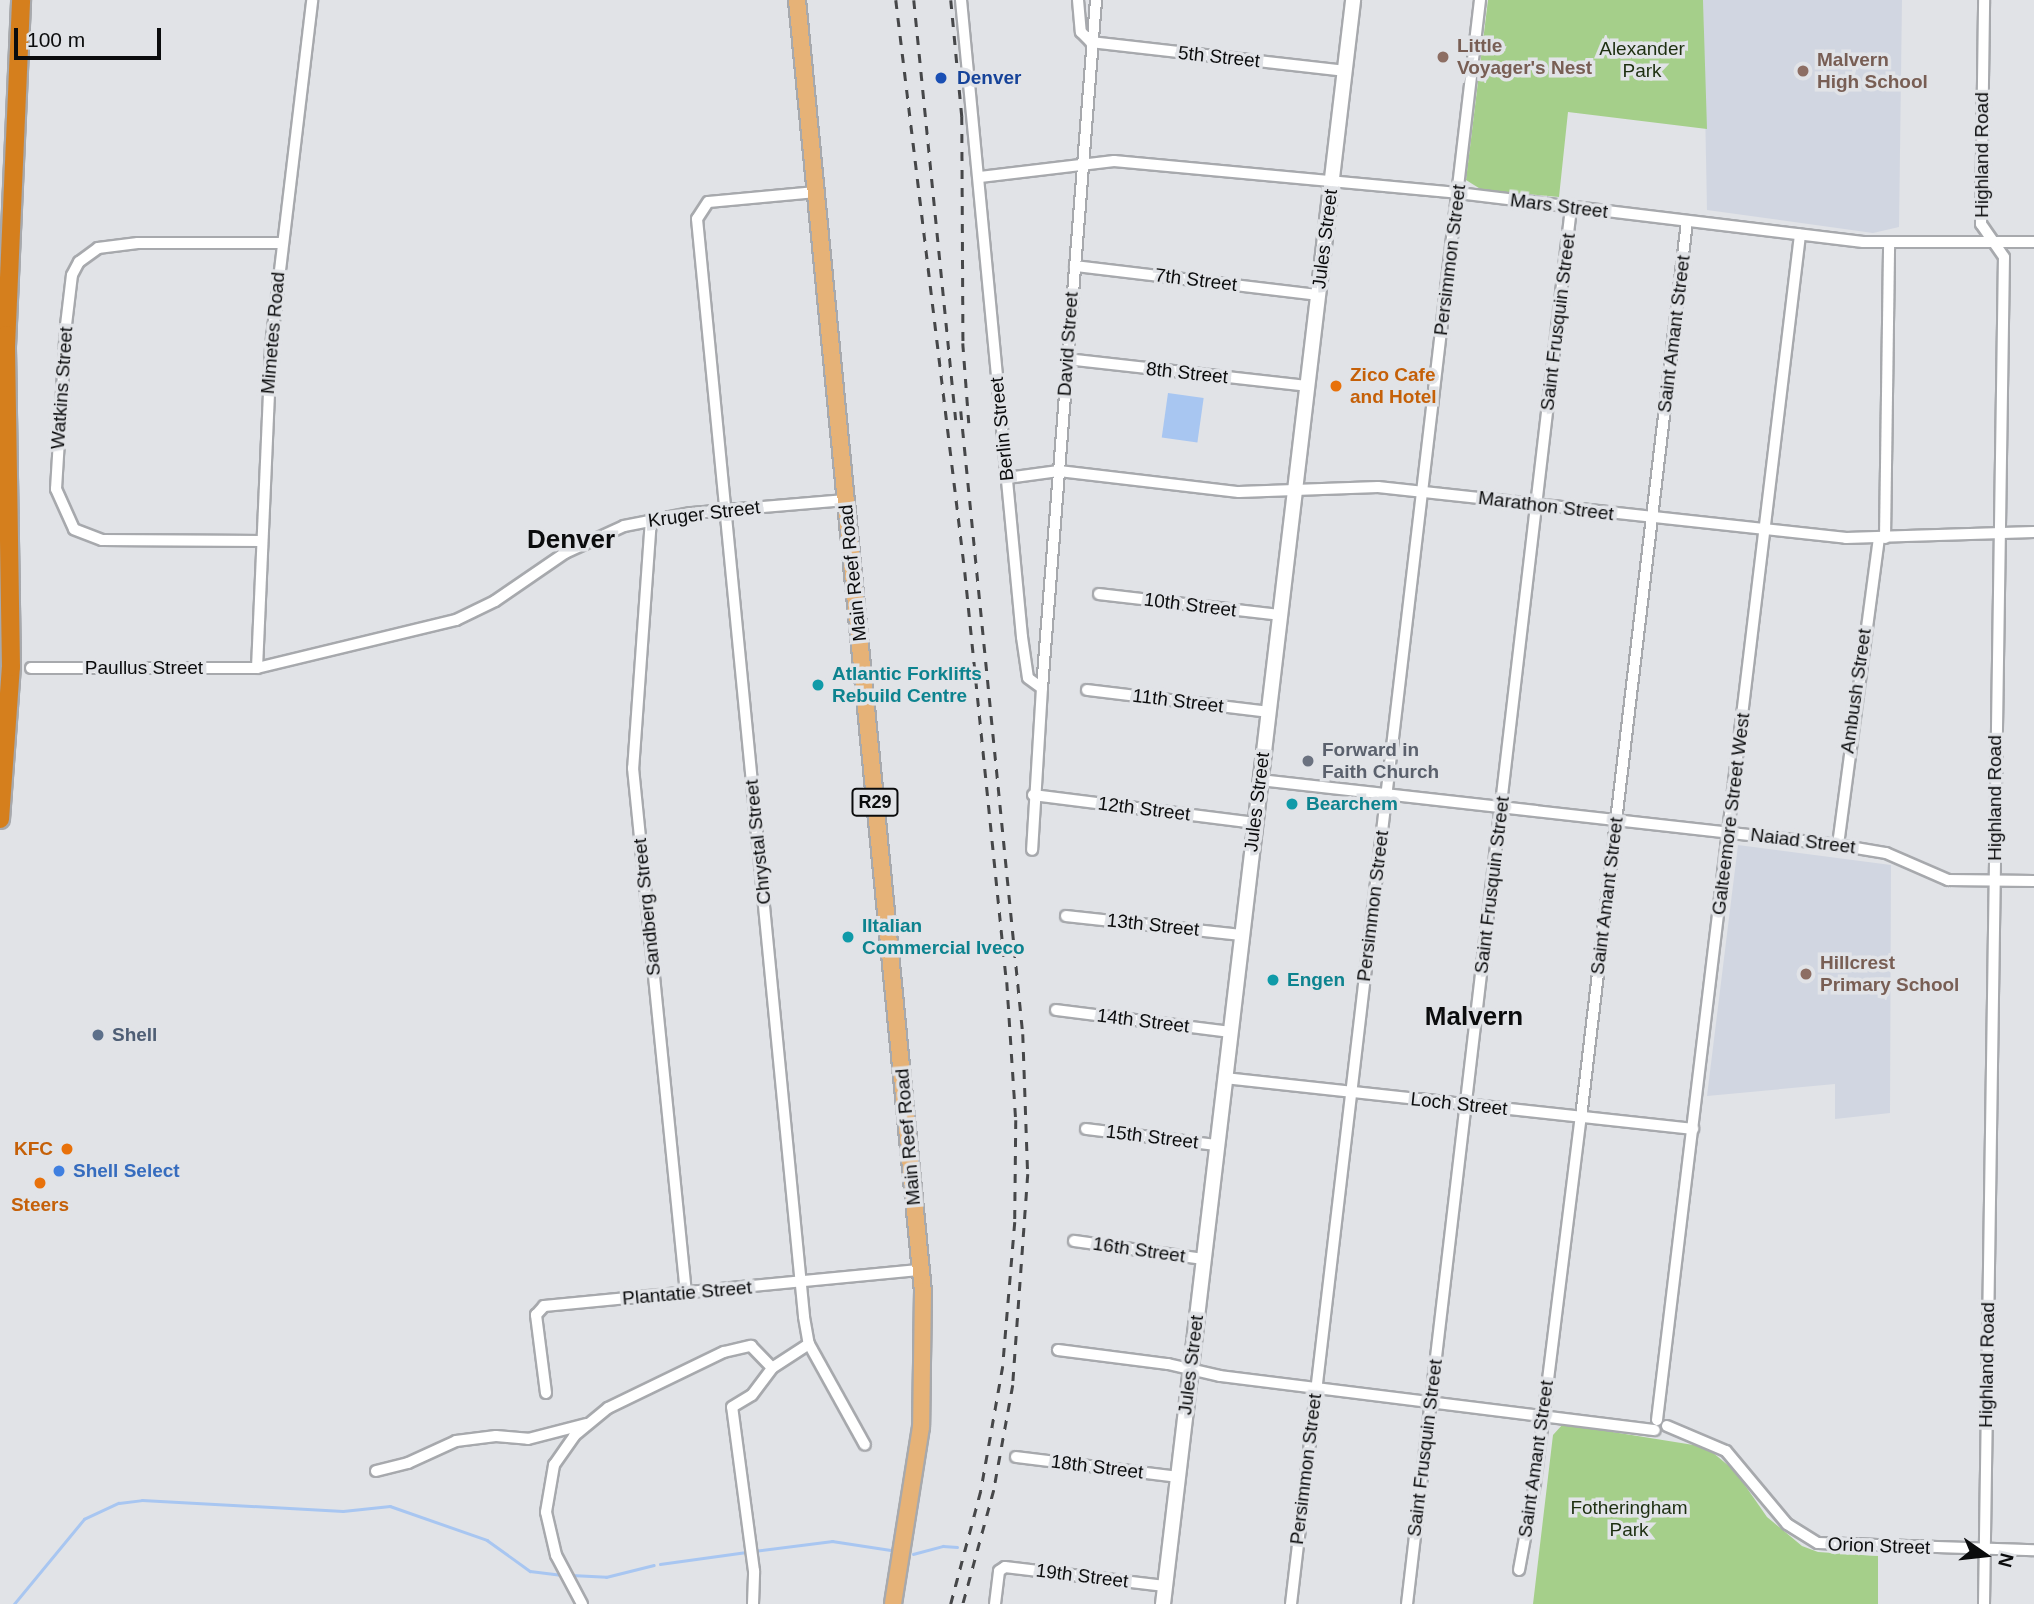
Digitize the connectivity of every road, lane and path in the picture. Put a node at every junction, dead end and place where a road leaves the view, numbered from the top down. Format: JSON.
{"nodes":[{"id":1,"x":21,"y":0,"type":"edge"},
{"id":2,"x":312,"y":0,"type":"edge"},
{"id":3,"x":797,"y":0,"type":"edge"},
{"id":4,"x":961,"y":0,"type":"edge"},
{"id":5,"x":1078,"y":0,"type":"edge"},
{"id":6,"x":1096,"y":0,"type":"edge"},
{"id":7,"x":1353,"y":0,"type":"edge"},
{"id":8,"x":1480,"y":0,"type":"edge"},
{"id":9,"x":1984,"y":0,"type":"edge"},
{"id":10,"x":1094,"y":43,"type":"junction"},
{"id":11,"x":1345,"y":71,"type":"junction"},
{"id":12,"x":1083,"y":162,"type":"junction"},
{"id":13,"x":980,"y":177,"type":"junction"},
{"id":14,"x":1332,"y":180,"type":"junction"},
{"id":15,"x":816,"y":192,"type":"junction"},
{"id":16,"x":1458,"y":193,"type":"junction"},
{"id":17,"x":1571,"y":208,"type":"junction"},
{"id":18,"x":1687,"y":222,"type":"junction"},
{"id":19,"x":1800,"y":235,"type":"junction"},
{"id":20,"x":1991,"y":241,"type":"junction"},
{"id":21,"x":1889,"y":242,"type":"junction"},
{"id":22,"x":2034,"y":242,"type":"edge"},
{"id":23,"x":282,"y":243,"type":"junction"},
{"id":24,"x":1074,"y":266,"type":"junction"},
{"id":25,"x":1318,"y":295,"type":"junction"},
{"id":26,"x":6,"y":335,"type":"junction"},
{"id":27,"x":1067,"y":359,"type":"junction"},
{"id":28,"x":1308,"y":386,"type":"junction"},
{"id":29,"x":1059,"y":471,"type":"junction"},
{"id":30,"x":0,"y":474,"type":"edge"},
{"id":31,"x":1007,"y":478,"type":"junction"},
{"id":32,"x":1296,"y":487,"type":"junction"},
{"id":33,"x":1422,"y":491,"type":"junction"},
{"id":34,"x":846,"y":500,"type":"junction"},
{"id":35,"x":1537,"y":506,"type":"junction"},
{"id":36,"x":725,"y":510,"type":"junction"},
{"id":37,"x":651,"y":519,"type":"junction"},
{"id":38,"x":1652,"y":519,"type":"junction"},
{"id":39,"x":2034,"y":532,"type":"edge"},
{"id":40,"x":1764,"y":533,"type":"junction"},
{"id":41,"x":1997,"y":534,"type":"junction"},
{"id":42,"x":1882,"y":538,"type":"junction"},
{"id":43,"x":262,"y":541,"type":"junction"},
{"id":44,"x":1099,"y":594,"type":"dead end"},
{"id":45,"x":1281,"y":615,"type":"junction"},
{"id":46,"x":31,"y":668,"type":"dead end"},
{"id":47,"x":257,"y":668,"type":"junction"},
{"id":48,"x":1042,"y":688,"type":"junction"},
{"id":49,"x":1087,"y":690,"type":"dead end"},
{"id":50,"x":1269,"y":712,"type":"junction"},
{"id":51,"x":1260,"y":779,"type":"junction"},
{"id":52,"x":1388,"y":793,"type":"junction"},
{"id":53,"x":1033,"y":795,"type":"junction"},
{"id":54,"x":1501,"y":807,"type":"junction"},
{"id":55,"x":0,"y":819,"type":"edge"},
{"id":56,"x":1615,"y":820,"type":"junction"},
{"id":57,"x":1255,"y":823,"type":"junction"},
{"id":58,"x":1728,"y":832,"type":"junction"},
{"id":59,"x":1838,"y":845,"type":"junction"},
{"id":60,"x":1032,"y":850,"type":"dead end"},
{"id":61,"x":1994,"y":881,"type":"junction"},
{"id":62,"x":2034,"y":881,"type":"edge"},
{"id":63,"x":1066,"y":916,"type":"dead end"},
{"id":64,"x":1241,"y":935,"type":"junction"},
{"id":65,"x":1056,"y":1010,"type":"dead end"},
{"id":66,"x":1230,"y":1032,"type":"junction"},
{"id":67,"x":1225,"y":1078,"type":"junction"},
{"id":68,"x":1350,"y":1092,"type":"junction"},
{"id":69,"x":1466,"y":1105,"type":"junction"},
{"id":70,"x":1581,"y":1117,"type":"junction"},
{"id":71,"x":1086,"y":1129,"type":"dead end"},
{"id":72,"x":1693,"y":1129,"type":"junction"},
{"id":73,"x":1217,"y":1146,"type":"junction"},
{"id":74,"x":1074,"y":1241,"type":"dead end"},
{"id":75,"x":1204,"y":1259,"type":"junction"},
{"id":76,"x":921,"y":1270,"type":"junction"},
{"id":77,"x":800,"y":1283,"type":"junction"},
{"id":78,"x":686,"y":1293,"type":"junction"},
{"id":79,"x":809,"y":1344,"type":"junction"},
{"id":80,"x":1058,"y":1350,"type":"dead end"},
{"id":81,"x":772,"y":1368,"type":"junction"},
{"id":82,"x":1191,"y":1370,"type":"junction"},
{"id":83,"x":1316,"y":1387,"type":"junction"},
{"id":84,"x":546,"y":1393,"type":"dead end"},
{"id":85,"x":1430,"y":1401,"type":"junction"},
{"id":86,"x":1543,"y":1415,"type":"junction"},
{"id":87,"x":587,"y":1423,"type":"junction"},
{"id":88,"x":1660,"y":1426,"type":"junction"},
{"id":89,"x":865,"y":1445,"type":"dead end"},
{"id":90,"x":1016,"y":1457,"type":"dead end"},
{"id":91,"x":376,"y":1471,"type":"dead end"},
{"id":92,"x":1178,"y":1477,"type":"junction"},
{"id":93,"x":1984,"y":1549,"type":"junction"},
{"id":94,"x":2034,"y":1550,"type":"edge"},
{"id":95,"x":1518,"y":1570,"type":"dead end"},
{"id":96,"x":1165,"y":1586,"type":"junction"},
{"id":97,"x":582,"y":1604,"type":"edge"},
{"id":98,"x":753,"y":1604,"type":"edge"},
{"id":99,"x":893,"y":1604,"type":"edge"},
{"id":100,"x":995,"y":1604,"type":"edge"},
{"id":101,"x":1163,"y":1604,"type":"edge"},
{"id":102,"x":1291,"y":1604,"type":"edge"},
{"id":103,"x":1407,"y":1604,"type":"edge"},
{"id":104,"x":1984,"y":1604,"type":"edge"}],
"edges":[{"from":1,"to":26,"type":"highway"},
{"from":2,"to":23,"type":"street","name":"Mimetes Road"},
{"from":3,"to":15,"type":"main road","name":"Main Reef Road","number":"R29"},
{"from":4,"to":13,"type":"street","name":"Berlin Street"},
{"from":5,"to":10,"type":"street"},
{"from":6,"to":10,"type":"street","name":"David Street"},
{"from":7,"to":11,"type":"main road","name":"Jules Street"},
{"from":8,"to":16,"type":"street","name":"Persimmon Street"},
{"from":9,"to":20,"type":"street","name":"Highland Road"},
{"from":10,"to":11,"type":"street","name":"5th Street"},
{"from":10,"to":12,"type":"street","name":"David Street"},
{"from":11,"to":14,"type":"main road","name":"Jules Street"},
{"from":12,"to":13,"type":"street","name":"Mars Street"},
{"from":12,"to":14,"type":"street","name":"Mars Street"},
{"from":12,"to":24,"type":"street","name":"David Street"},
{"from":13,"to":31,"type":"street","name":"Berlin Street"},
{"from":14,"to":16,"type":"street","name":"Mars Street"},
{"from":14,"to":25,"type":"main road","name":"Jules Street"},
{"from":15,"to":34,"type":"main road","name":"Main Reef Road","number":"R29"},
{"from":15,"to":36,"type":"street","name":"Chrystal Street"},
{"from":16,"to":17,"type":"street","name":"Mars Street"},
{"from":16,"to":33,"type":"street","name":"Persimmon Street"},
{"from":17,"to":18,"type":"street","name":"Mars Street"},
{"from":17,"to":35,"type":"street","name":"Saint Frusquin Street"},
{"from":18,"to":19,"type":"street","name":"Mars Street"},
{"from":18,"to":38,"type":"street","name":"Saint Amant Street"},
{"from":19,"to":21,"type":"street","name":"Mars Street"},
{"from":19,"to":40,"type":"street","name":"Galteemore Street West"},
{"from":20,"to":21,"type":"street","name":"Mars Street"},
{"from":20,"to":22,"type":"street","name":"Mars Street"},
{"from":20,"to":41,"type":"street","name":"Highland Road"},
{"from":21,"to":42,"type":"street","name":"Ambush Street"},
{"from":23,"to":43,"type":"street","name":"Mimetes Road"},
{"from":23,"to":43,"type":"street","name":"Watkins Street"},
{"from":24,"to":25,"type":"street","name":"7th Street"},
{"from":24,"to":27,"type":"street","name":"David Street"},
{"from":25,"to":28,"type":"main road","name":"Jules Street"},
{"from":26,"to":30,"type":"highway"},
{"from":26,"to":55,"type":"highway"},
{"from":27,"to":28,"type":"street","name":"8th Street"},
{"from":27,"to":29,"type":"street","name":"David Street"},
{"from":28,"to":32,"type":"main road","name":"Jules Street"},
{"from":29,"to":31,"type":"street"},
{"from":29,"to":32,"type":"street","name":"Marathon Street"},
{"from":29,"to":48,"type":"street","name":"David Street"},
{"from":31,"to":48,"type":"street","name":"Berlin Street"},
{"from":32,"to":33,"type":"street","name":"Marathon Street"},
{"from":32,"to":45,"type":"main road","name":"Jules Street"},
{"from":33,"to":35,"type":"street","name":"Marathon Street"},
{"from":33,"to":52,"type":"street","name":"Persimmon Street"},
{"from":34,"to":36,"type":"street","name":"Kruger Street"},
{"from":34,"to":76,"type":"main road","name":"Main Reef Road","number":"R29"},
{"from":35,"to":38,"type":"street","name":"Marathon Street"},
{"from":35,"to":54,"type":"street","name":"Saint Frusquin Street"},
{"from":36,"to":37,"type":"street","name":"Kruger Street"},
{"from":36,"to":77,"type":"street","name":"Chrystal Street"},
{"from":37,"to":47,"type":"street","name":"Kruger Street"},
{"from":37,"to":78,"type":"street","name":"Sandberg Street"},
{"from":38,"to":40,"type":"street","name":"Marathon Street"},
{"from":38,"to":56,"type":"street","name":"Saint Amant Street"},
{"from":39,"to":41,"type":"street","name":"Marathon Street"},
{"from":40,"to":42,"type":"street","name":"Marathon Street"},
{"from":40,"to":58,"type":"street","name":"Galteemore Street West"},
{"from":41,"to":42,"type":"street","name":"Marathon Street"},
{"from":41,"to":61,"type":"street","name":"Highland Road"},
{"from":42,"to":59,"type":"street","name":"Ambush Street"},
{"from":43,"to":47,"type":"street","name":"Mimetes Road"},
{"from":44,"to":45,"type":"street","name":"10th Street"},
{"from":45,"to":50,"type":"main road","name":"Jules Street"},
{"from":46,"to":47,"type":"street","name":"Paullus Street"},
{"from":48,"to":53,"type":"street"},
{"from":49,"to":50,"type":"street","name":"11th Street"},
{"from":50,"to":51,"type":"main road","name":"Jules Street"},
{"from":51,"to":52,"type":"street","name":"Naiad Street"},
{"from":51,"to":57,"type":"main road","name":"Jules Street"},
{"from":52,"to":54,"type":"street","name":"Naiad Street"},
{"from":52,"to":68,"type":"street","name":"Persimmon Street"},
{"from":53,"to":57,"type":"street","name":"12th Street"},
{"from":53,"to":60,"type":"street"},
{"from":54,"to":56,"type":"street","name":"Naiad Street"},
{"from":54,"to":69,"type":"street","name":"Saint Frusquin Street"},
{"from":56,"to":58,"type":"street","name":"Naiad Street"},
{"from":56,"to":70,"type":"street","name":"Saint Amant Street"},
{"from":57,"to":64,"type":"main road","name":"Jules Street"},
{"from":58,"to":59,"type":"street","name":"Naiad Street"},
{"from":58,"to":72,"type":"street","name":"Galteemore Street West"},
{"from":59,"to":61,"type":"street","name":"Naiad Street"},
{"from":61,"to":62,"type":"street","name":"Naiad Street"},
{"from":61,"to":93,"type":"street","name":"Highland Road"},
{"from":63,"to":64,"type":"street","name":"13th Street"},
{"from":64,"to":66,"type":"main road","name":"Jules Street"},
{"from":65,"to":66,"type":"street","name":"14th Street"},
{"from":66,"to":67,"type":"main road","name":"Jules Street"},
{"from":67,"to":68,"type":"street","name":"Loch Street"},
{"from":67,"to":73,"type":"main road","name":"Jules Street"},
{"from":68,"to":69,"type":"street","name":"Loch Street"},
{"from":68,"to":83,"type":"street","name":"Persimmon Street"},
{"from":69,"to":70,"type":"street","name":"Loch Street"},
{"from":69,"to":85,"type":"street","name":"Saint Frusquin Street"},
{"from":70,"to":72,"type":"street","name":"Loch Street"},
{"from":70,"to":86,"type":"street","name":"Saint Amant Street"},
{"from":71,"to":73,"type":"street","name":"15th Street"},
{"from":72,"to":88,"type":"street","name":"Galteemore Street West"},
{"from":73,"to":75,"type":"main road","name":"Jules Street"},
{"from":74,"to":75,"type":"street","name":"16th Street"},
{"from":75,"to":82,"type":"main road","name":"Jules Street"},
{"from":76,"to":77,"type":"street","name":"Plantatie Street"},
{"from":76,"to":99,"type":"main road","name":"Main Reef Road","number":"R29"},
{"from":77,"to":78,"type":"street","name":"Plantatie Street"},
{"from":77,"to":79,"type":"street","name":"Chrystal Street"},
{"from":78,"to":84,"type":"street","name":"Plantatie Street"},
{"from":79,"to":81,"type":"street"},
{"from":79,"to":89,"type":"street","name":"Chrystal Street"},
{"from":80,"to":82,"type":"street","name":"Orion Street"},
{"from":81,"to":87,"type":"street"},
{"from":81,"to":98,"type":"street"},
{"from":82,"to":83,"type":"street","name":"Orion Street"},
{"from":82,"to":92,"type":"main road","name":"Jules Street"},
{"from":83,"to":85,"type":"street","name":"Orion Street"},
{"from":83,"to":102,"type":"street","name":"Persimmon Street"},
{"from":85,"to":86,"type":"street","name":"Orion Street"},
{"from":85,"to":103,"type":"street","name":"Saint Frusquin Street"},
{"from":86,"to":88,"type":"street","name":"Orion Street"},
{"from":86,"to":95,"type":"street","name":"Saint Amant Street"},
{"from":87,"to":91,"type":"street"},
{"from":87,"to":97,"type":"street"},
{"from":88,"to":93,"type":"street","name":"Orion Street"},
{"from":90,"to":92,"type":"street","name":"18th Street"},
{"from":92,"to":96,"type":"main road","name":"Jules Street"},
{"from":93,"to":94,"type":"street","name":"Orion Street"},
{"from":93,"to":104,"type":"street","name":"Highland Road"},
{"from":96,"to":100,"type":"street","name":"19th Street"},
{"from":96,"to":101,"type":"main road","name":"Jules Street"}]}
